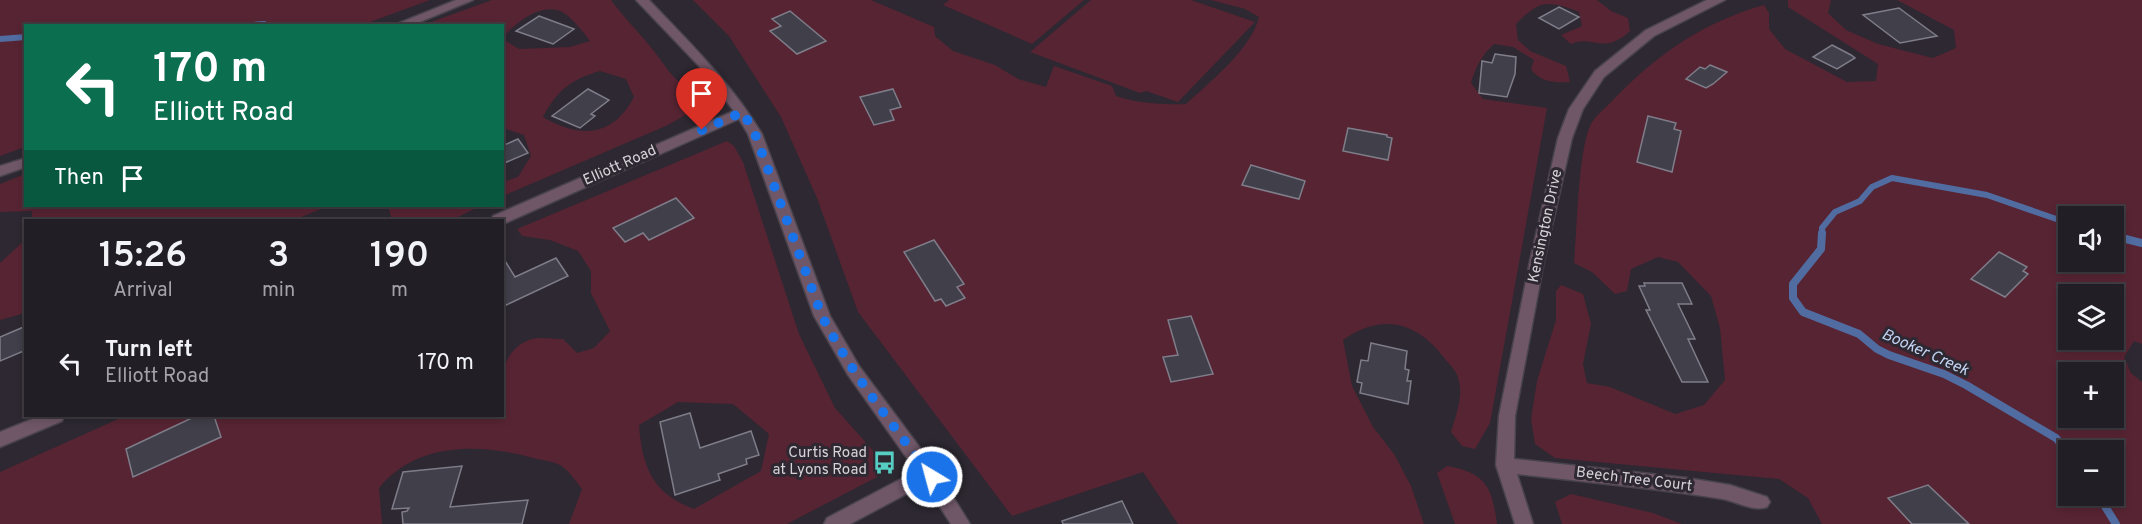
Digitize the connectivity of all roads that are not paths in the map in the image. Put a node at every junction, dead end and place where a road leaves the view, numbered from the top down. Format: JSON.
{"nodes":[{"id":1,"x":467,"y":0,"type":"edge"},
{"id":2,"x":642,"y":0,"type":"edge"},
{"id":3,"x":1719,"y":0,"type":"edge"},
{"id":4,"x":403,"y":24,"type":"edge"},
{"id":5,"x":743,"y":112,"type":"junction"},
{"id":6,"x":24,"y":163,"type":"edge"},
{"id":7,"x":0,"y":171,"type":"edge"},
{"id":8,"x":500,"y":219,"type":"edge"},
{"id":9,"x":54,"y":417,"type":"edge"},
{"id":10,"x":0,"y":440,"type":"edge"},
{"id":11,"x":1505,"y":465,"type":"junction"},
{"id":12,"x":929,"y":473,"type":"junction"},
{"id":13,"x":1761,"y":502,"type":"dead end"},
{"id":14,"x":833,"y":524,"type":"edge"},
{"id":15,"x":961,"y":524,"type":"edge"},
{"id":16,"x":1524,"y":524,"type":"edge"}],
"edges":[{"from":1,"to":4,"type":"street"},
{"from":2,"to":5,"type":"street"},
{"from":3,"to":11,"type":"street","name":"Kensington Drive"},
{"from":5,"to":8,"type":"street","name":"Elliott Road"},
{"from":5,"to":12,"type":"street"},
{"from":6,"to":7,"type":"street"},
{"from":9,"to":10,"type":"street"},
{"from":11,"to":13,"type":"street","name":"Beech Tree Court"},
{"from":11,"to":16,"type":"street","name":"Kensington Drive"},
{"from":12,"to":14,"type":"street"},
{"from":12,"to":15,"type":"street"}]}
